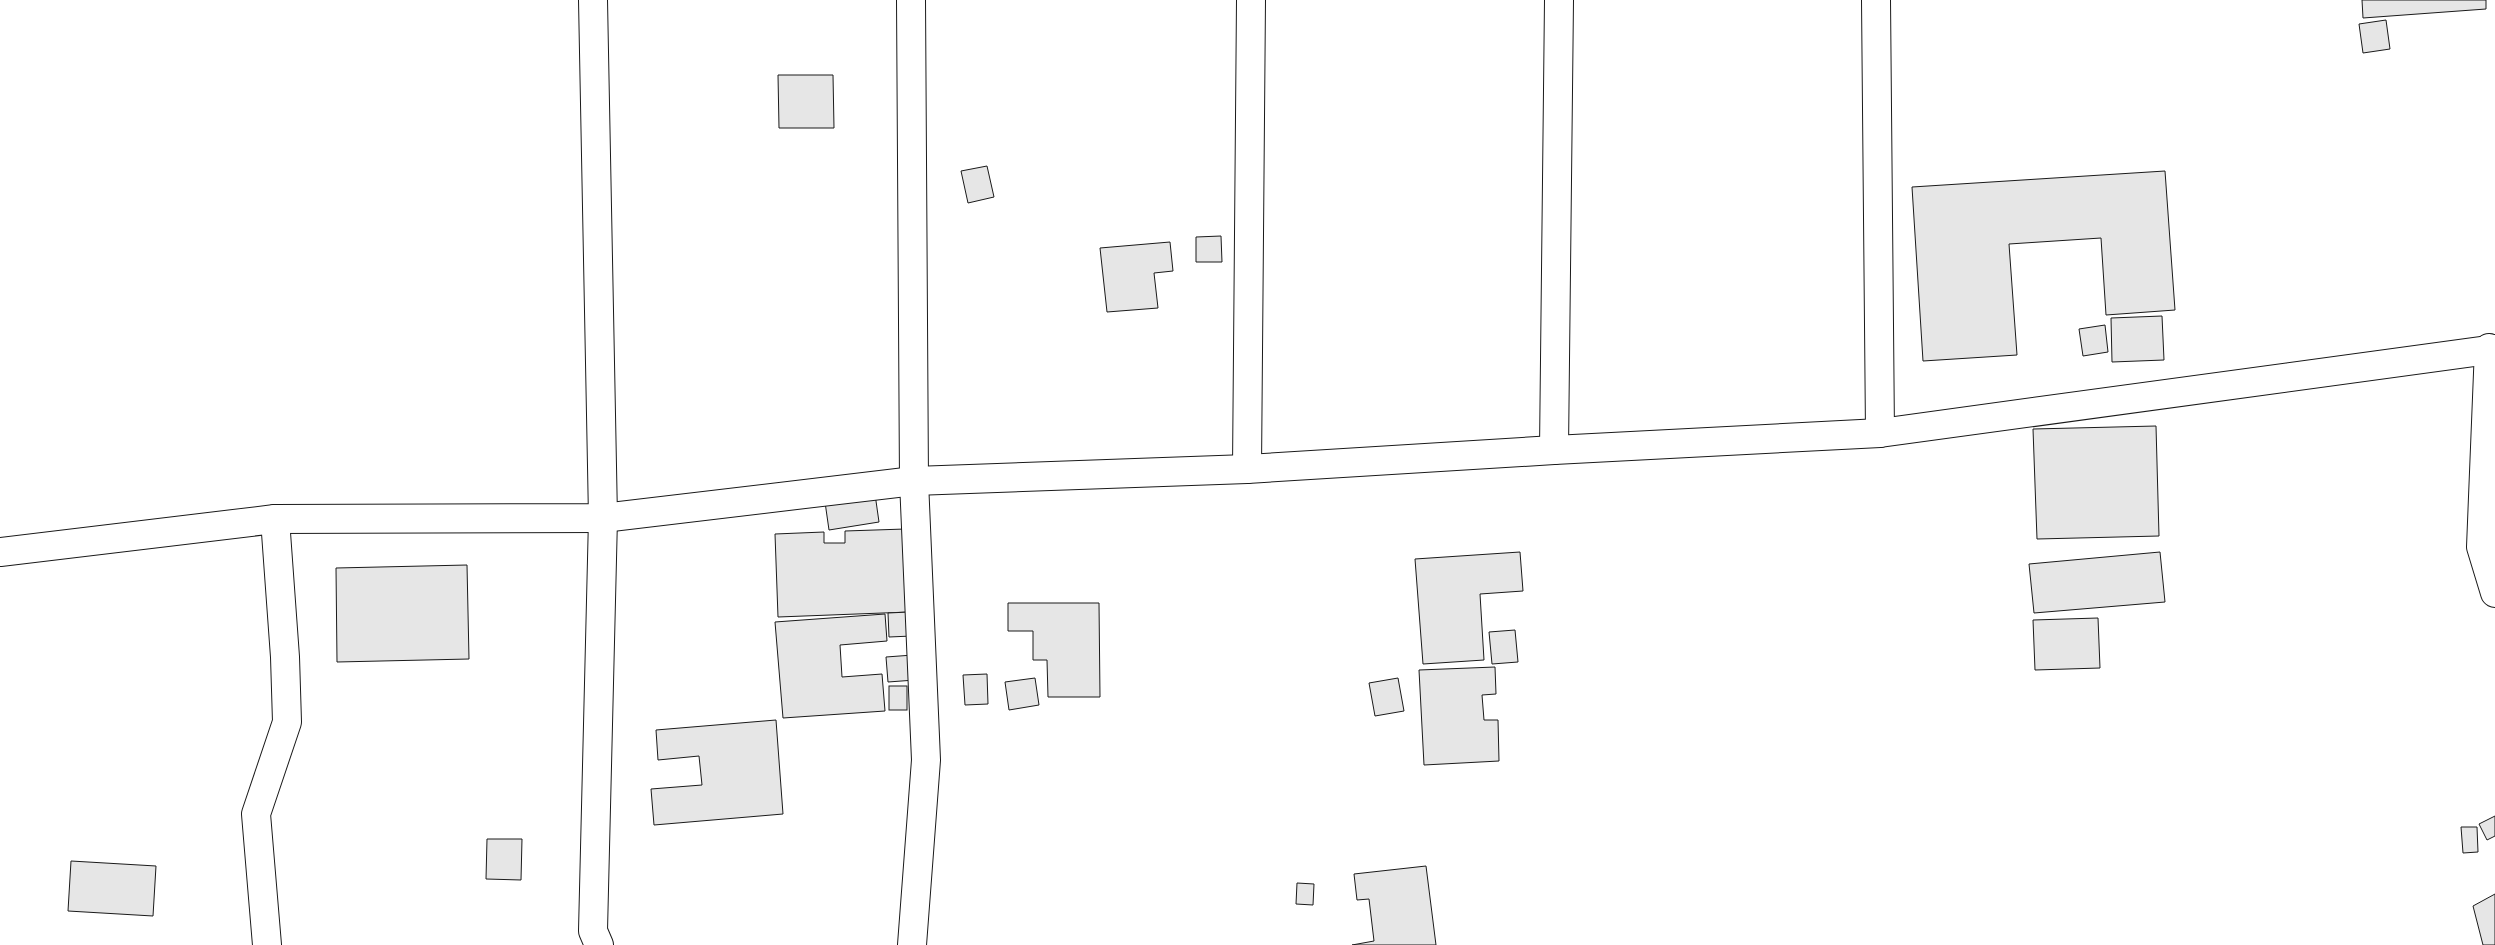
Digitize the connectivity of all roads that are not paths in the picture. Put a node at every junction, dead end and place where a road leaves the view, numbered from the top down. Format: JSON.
{"nodes":[{"id":1,"x":593,"y":0,"type":"edge"},
{"id":2,"x":911,"y":0,"type":"edge"},
{"id":3,"x":1251,"y":0,"type":"edge"},
{"id":4,"x":1559,"y":0,"type":"edge"},
{"id":5,"x":1876,"y":0,"type":"edge"},
{"id":6,"x":2492,"y":349,"type":"edge"},
{"id":7,"x":1880,"y":434,"type":"junction"},
{"id":8,"x":1554,"y":450,"type":"junction"},
{"id":9,"x":1247,"y":469,"type":"junction"},
{"id":10,"x":914,"y":481,"type":"junction"},
{"id":11,"x":603,"y":518,"type":"junction"},
{"id":12,"x":275,"y":519,"type":"junction"},
{"id":13,"x":0,"y":552,"type":"edge"},
{"id":14,"x":2495,"y":593,"type":"edge"},
{"id":15,"x":268,"y":945,"type":"edge"},
{"id":16,"x":598,"y":945,"type":"edge"},
{"id":17,"x":912,"y":945,"type":"edge"}],
"edges":[{"from":1,"to":11,"type":"street"},
{"from":2,"to":10,"type":"street"},
{"from":3,"to":9,"type":"street"},
{"from":4,"to":8,"type":"street"},
{"from":5,"to":7,"type":"street"},
{"from":6,"to":7,"type":"street"},
{"from":6,"to":14,"type":"street"},
{"from":7,"to":8,"type":"street"},
{"from":8,"to":9,"type":"street"},
{"from":9,"to":10,"type":"street"},
{"from":10,"to":11,"type":"street"},
{"from":10,"to":17,"type":"street"},
{"from":11,"to":12,"type":"street"},
{"from":11,"to":16,"type":"street"},
{"from":12,"to":13,"type":"street"},
{"from":12,"to":15,"type":"street"}]}
